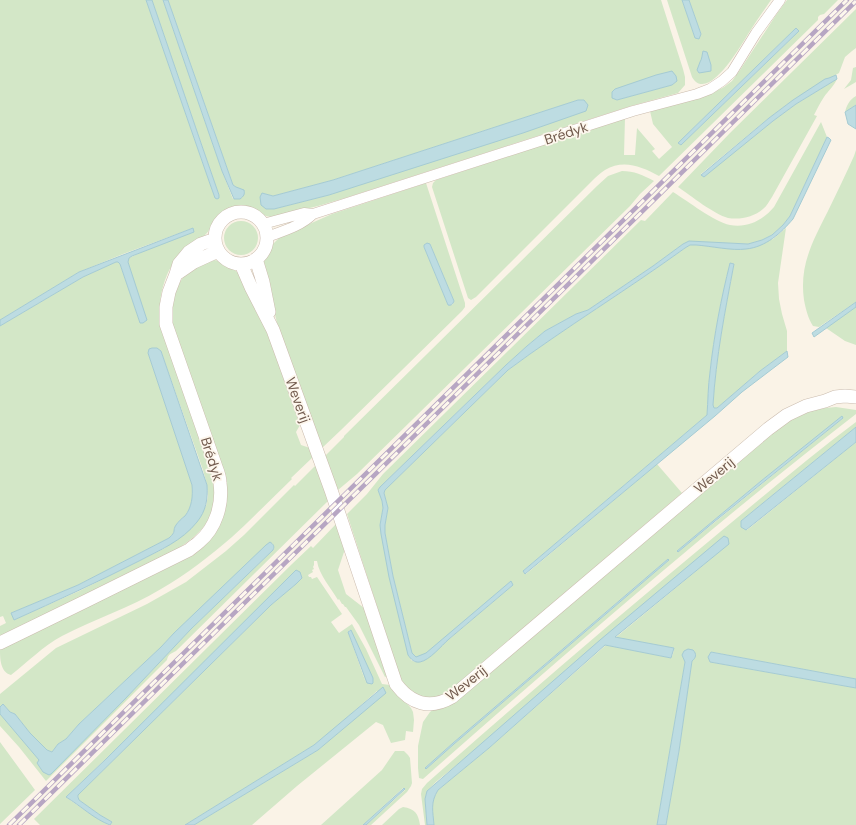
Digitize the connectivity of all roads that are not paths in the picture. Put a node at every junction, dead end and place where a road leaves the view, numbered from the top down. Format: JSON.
{"nodes":[{"id":1,"x":780,"y":0,"type":"edge"},
{"id":2,"x":265,"y":231,"type":"junction"},
{"id":3,"x":216,"y":245,"type":"junction"},
{"id":4,"x":256,"y":259,"type":"junction"},
{"id":5,"x":241,"y":264,"type":"junction"},
{"id":6,"x":272,"y":330,"type":"junction"},
{"id":7,"x":856,"y":397,"type":"edge"},
{"id":8,"x":825,"y":401,"type":"junction"},
{"id":9,"x":856,"y":406,"type":"edge"},
{"id":10,"x":0,"y":643,"type":"edge"}],
"edges":[{"from":1,"to":2,"type":"street","name":"Brédyk"},
{"from":2,"to":3,"type":"street"},
{"from":2,"to":4,"type":"street"},
{"from":3,"to":5,"type":"street"},
{"from":3,"to":10,"type":"street","name":"Brédyk"},
{"from":4,"to":5,"type":"street"},
{"from":4,"to":6,"type":"street","name":"Weverij"},
{"from":5,"to":6,"type":"street","name":"Weverij"},
{"from":6,"to":8,"type":"street","name":"Weverij"},
{"from":7,"to":8,"type":"street","name":"Weverij"},
{"from":8,"to":9,"type":"street","name":"Weverij"}]}
